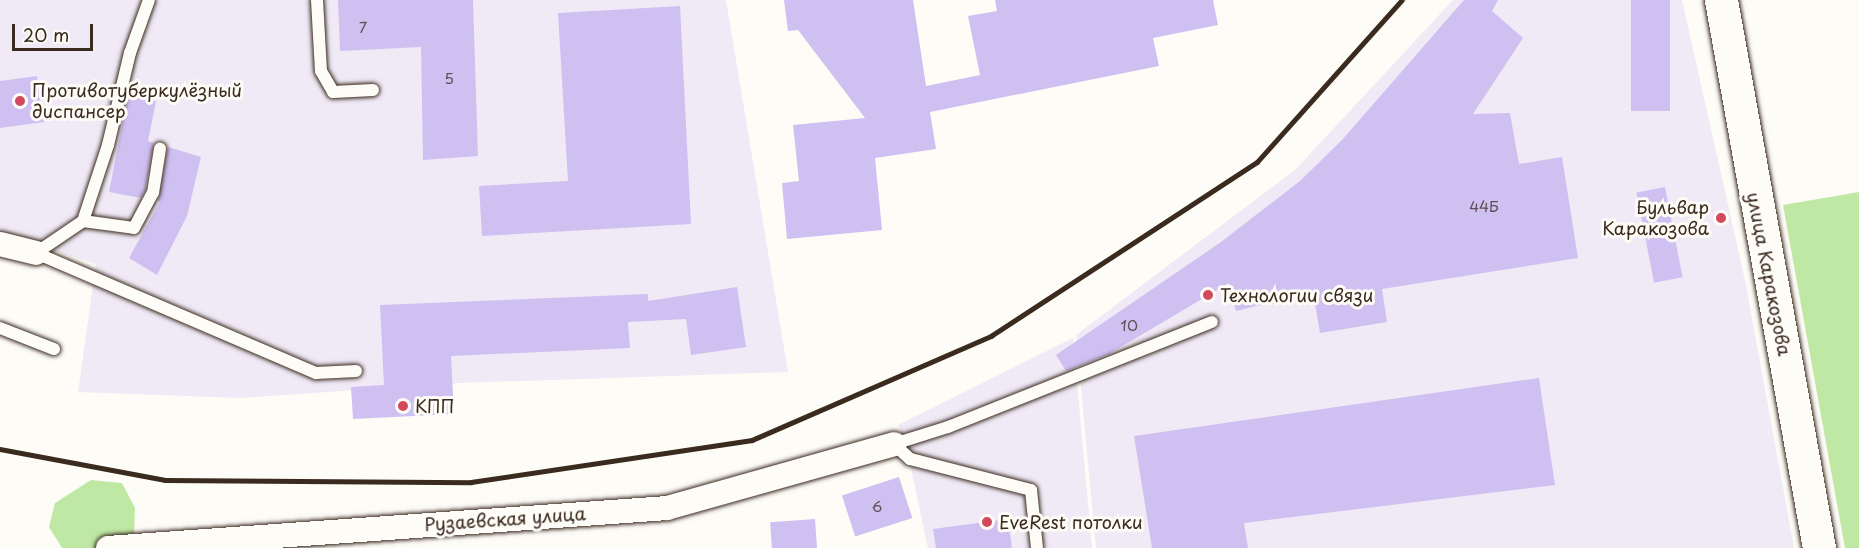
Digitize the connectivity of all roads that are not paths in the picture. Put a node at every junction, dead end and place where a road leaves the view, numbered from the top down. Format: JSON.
{"nodes":[{"id":1,"x":149,"y":0,"type":"edge"},
{"id":2,"x":317,"y":0,"type":"edge"},
{"id":3,"x":1721,"y":0,"type":"edge"},
{"id":4,"x":373,"y":90,"type":"dead end"},
{"id":5,"x":160,"y":149,"type":"dead end"},
{"id":6,"x":83,"y":221,"type":"junction"},
{"id":7,"x":0,"y":244,"type":"edge"},
{"id":8,"x":36,"y":253,"type":"junction"},
{"id":9,"x":1212,"y":322,"type":"dead end"},
{"id":10,"x":0,"y":328,"type":"edge"},
{"id":11,"x":54,"y":349,"type":"dead end"},
{"id":12,"x":356,"y":371,"type":"dead end"},
{"id":13,"x":894,"y":444,"type":"junction"},
{"id":14,"x":108,"y":548,"type":"edge"},
{"id":15,"x":1037,"y":548,"type":"edge"},
{"id":16,"x":1820,"y":548,"type":"edge"}],
"edges":[{"from":1,"to":6,"type":"lane"},
{"from":2,"to":4,"type":"lane"},
{"from":3,"to":16,"type":"main road","name":"улица Каракозова"},
{"from":5,"to":6,"type":"lane"},
{"from":6,"to":8,"type":"lane"},
{"from":7,"to":8,"type":"street"},
{"from":8,"to":12,"type":"lane"},
{"from":9,"to":13,"type":"lane"},
{"from":10,"to":11,"type":"lane"},
{"from":13,"to":14,"type":"street","name":"Рузаевская улица"},
{"from":13,"to":15,"type":"lane"}]}
